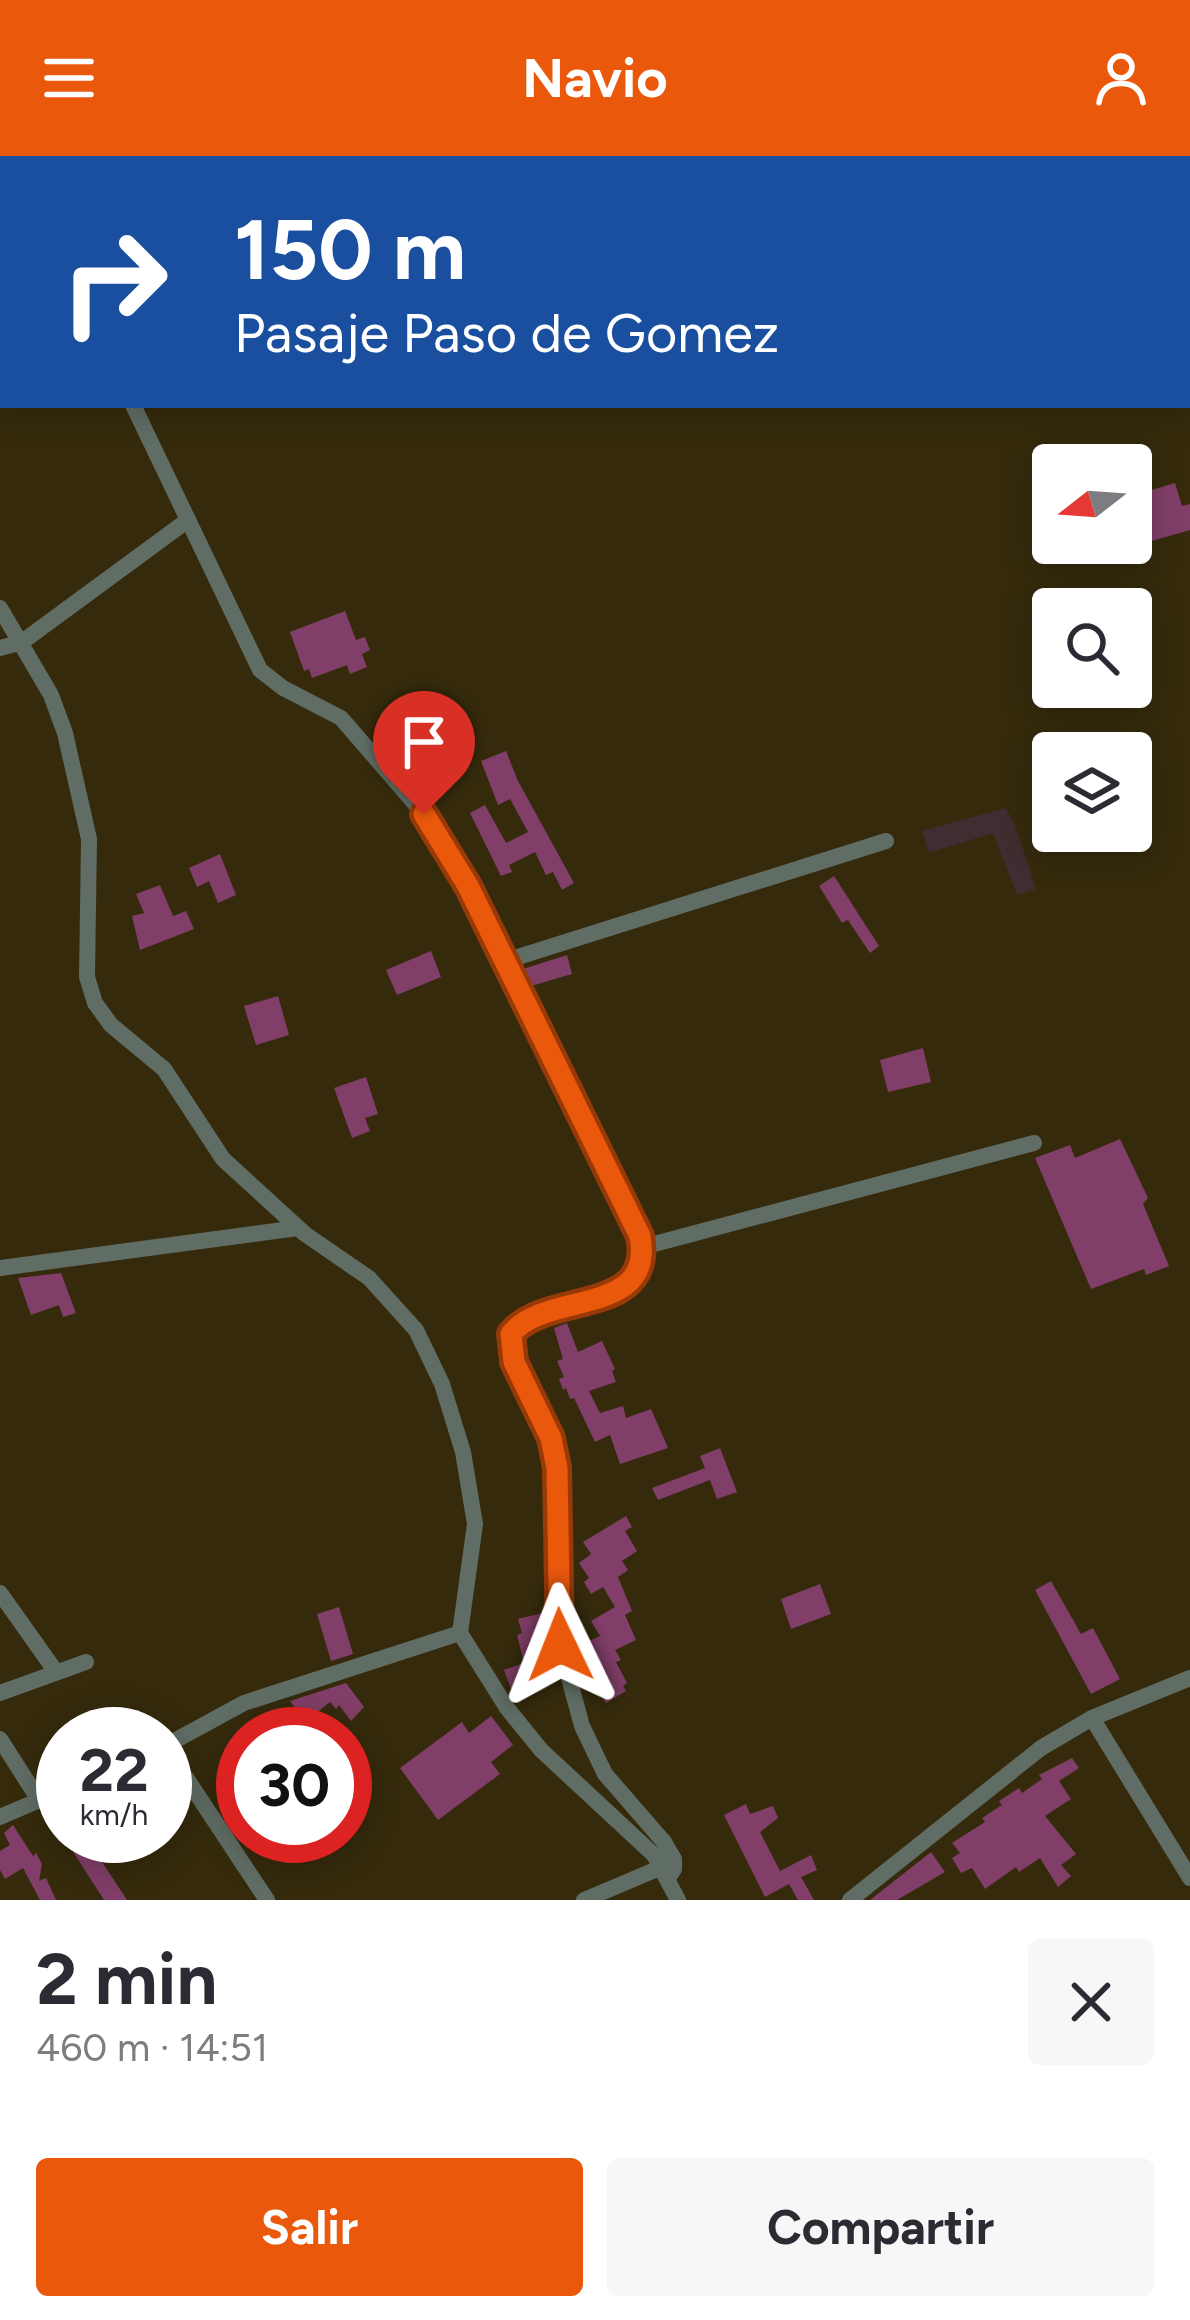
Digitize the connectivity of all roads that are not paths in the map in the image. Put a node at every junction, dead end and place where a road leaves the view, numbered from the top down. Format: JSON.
{"nodes":[{"id":1,"x":134,"y":408,"type":"edge"},
{"id":2,"x":188,"y":520,"type":"junction"},
{"id":3,"x":0,"y":608,"type":"edge"},
{"id":4,"x":22,"y":642,"type":"junction"},
{"id":5,"x":0,"y":648,"type":"edge"},
{"id":6,"x":886,"y":841,"type":"dead end"},
{"id":7,"x":505,"y":961,"type":"junction"},
{"id":8,"x":1034,"y":1143,"type":"dead end"},
{"id":9,"x":298,"y":1228,"type":"junction"},
{"id":10,"x":643,"y":1247,"type":"junction"},
{"id":11,"x":0,"y":1268,"type":"edge"},
{"id":12,"x":0,"y":1593,"type":"edge"},
{"id":13,"x":460,"y":1633,"type":"junction"},
{"id":14,"x":86,"y":1662,"type":"dead end"},
{"id":15,"x":56,"y":1672,"type":"junction"},
{"id":16,"x":1190,"y":1678,"type":"edge"},
{"id":17,"x":0,"y":1693,"type":"edge"},
{"id":18,"x":1093,"y":1718,"type":"junction"},
{"id":19,"x":192,"y":1731,"type":"edge"},
{"id":20,"x":0,"y":1739,"type":"edge"},
{"id":21,"x":192,"y":1787,"type":"edge"},
{"id":22,"x":36,"y":1795,"type":"edge"},
{"id":23,"x":36,"y":1801,"type":"edge"},
{"id":24,"x":0,"y":1817,"type":"edge"},
{"id":25,"x":665,"y":1873,"type":"junction"},
{"id":26,"x":1190,"y":1878,"type":"edge"},
{"id":27,"x":267,"y":1900,"type":"edge"},
{"id":28,"x":584,"y":1900,"type":"edge"},
{"id":29,"x":679,"y":1900,"type":"edge"},
{"id":30,"x":850,"y":1900,"type":"edge"}],
"edges":[{"from":1,"to":2,"type":"street"},
{"from":2,"to":4,"type":"street"},
{"from":2,"to":7,"type":"street"},
{"from":3,"to":4,"type":"street"},
{"from":4,"to":5,"type":"street"},
{"from":4,"to":9,"type":"street"},
{"from":6,"to":7,"type":"street"},
{"from":7,"to":10,"type":"street"},
{"from":8,"to":10,"type":"street"},
{"from":9,"to":11,"type":"street"},
{"from":9,"to":13,"type":"street"},
{"from":10,"to":25,"type":"street"},
{"from":12,"to":15,"type":"street"},
{"from":13,"to":19,"type":"street"},
{"from":13,"to":25,"type":"street"},
{"from":14,"to":15,"type":"street"},
{"from":15,"to":17,"type":"street"},
{"from":16,"to":18,"type":"street"},
{"from":18,"to":26,"type":"street"},
{"from":18,"to":30,"type":"street"},
{"from":20,"to":22,"type":"street"},
{"from":21,"to":27,"type":"street"},
{"from":23,"to":24,"type":"street"},
{"from":25,"to":28,"type":"street"},
{"from":25,"to":29,"type":"street"}]}
